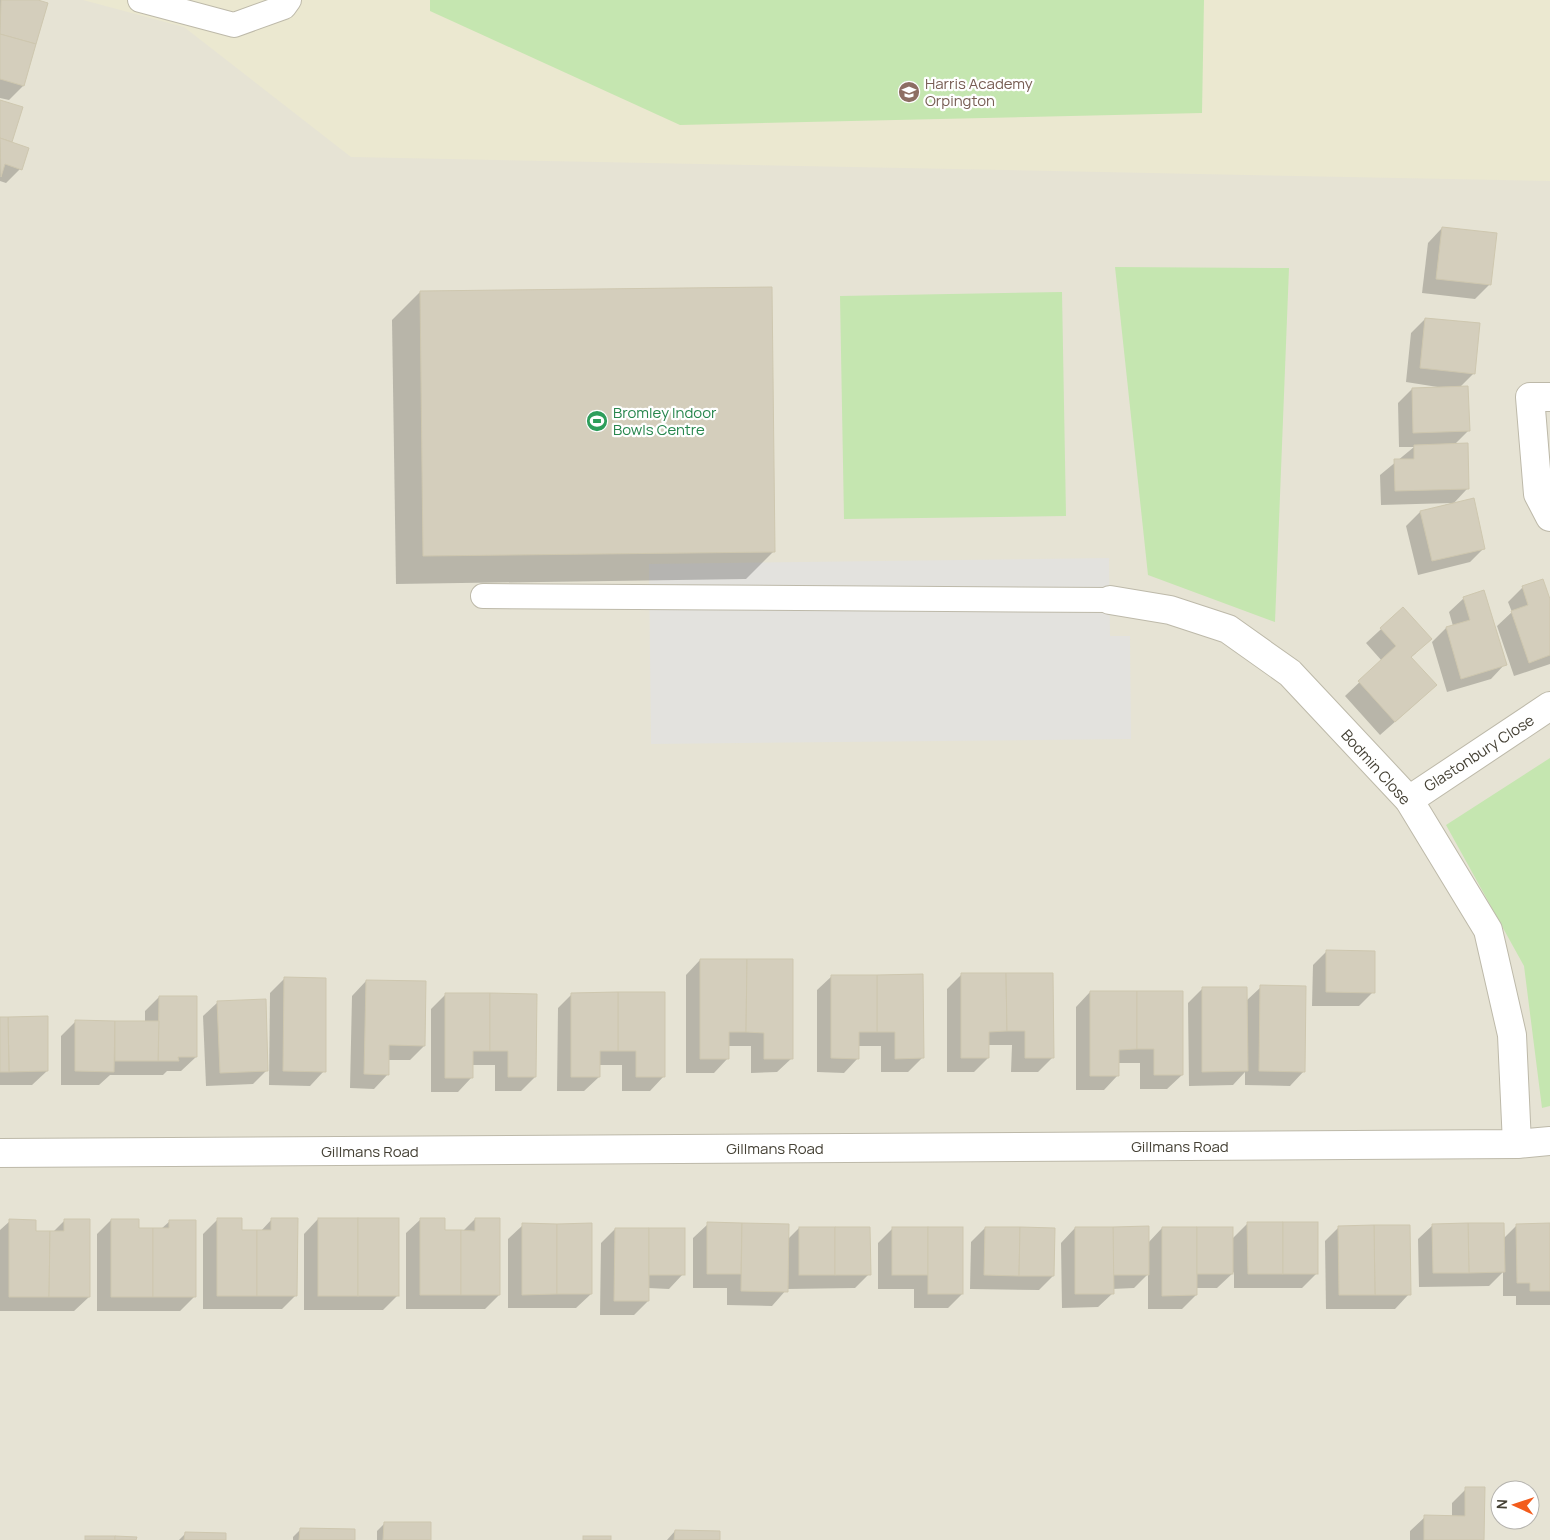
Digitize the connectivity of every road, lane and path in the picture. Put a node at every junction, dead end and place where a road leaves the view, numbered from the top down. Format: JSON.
{"nodes":[{"id":1,"x":140,"y":0,"type":"edge"},
{"id":2,"x":288,"y":0,"type":"edge"},
{"id":3,"x":1550,"y":397,"type":"edge"},
{"id":4,"x":1550,"y":517,"type":"edge"},
{"id":5,"x":483,"y":596,"type":"dead end"},
{"id":6,"x":1110,"y":600,"type":"joint"},
{"id":7,"x":1550,"y":706,"type":"edge"},
{"id":8,"x":1409,"y":800,"type":"junction"},
{"id":9,"x":1550,"y":1141,"type":"edge"},
{"id":10,"x":1517,"y":1144,"type":"junction"},
{"id":11,"x":0,"y":1153,"type":"edge"}],
"edges":[{"from":1,"to":2,"type":"lane"},
{"from":3,"to":4,"type":"street"},
{"from":5,"to":6,"type":"lane"},
{"from":6,"to":8,"type":"street","name":"Bodmin Close"},
{"from":7,"to":8,"type":"street","name":"Glastonbury Close"},
{"from":8,"to":10,"type":"street","name":"Bodmin Close"},
{"from":9,"to":10,"type":"street","name":"Gillmans Road"},
{"from":10,"to":11,"type":"street","name":"Gillmans Road"}]}
